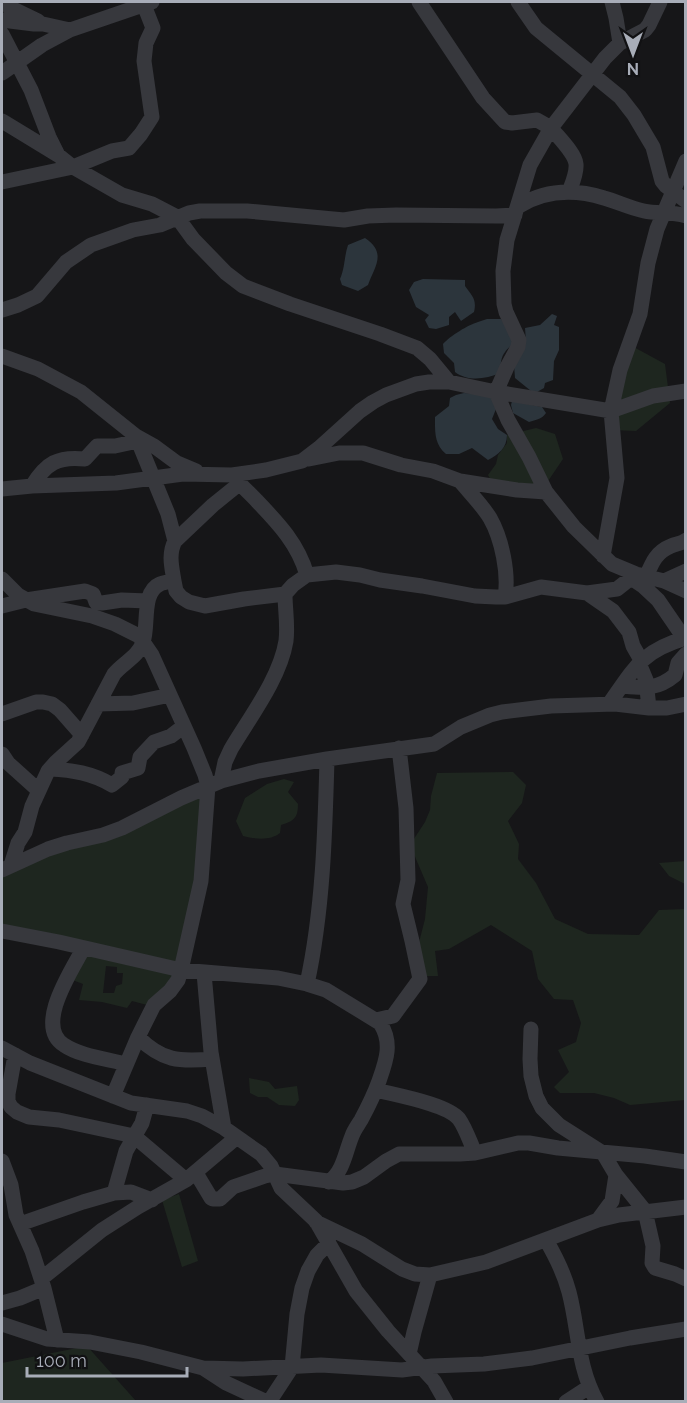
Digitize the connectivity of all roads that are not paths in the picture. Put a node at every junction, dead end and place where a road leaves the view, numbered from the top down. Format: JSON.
{"nodes":[{"id":1,"x":419,"y":2,"type":"edge"},
{"id":2,"x":518,"y":2,"type":"edge"},
{"id":3,"x":612,"y":2,"type":"edge"},
{"id":4,"x":660,"y":2,"type":"edge"},
{"id":5,"x":148,"y":3,"type":"edge"},
{"id":6,"x":5,"y":14,"type":"edge"},
{"id":7,"x":70,"y":30,"type":"junction"},
{"id":8,"x":2,"y":34,"type":"edge"},
{"id":9,"x":620,"y":43,"type":"junction"},
{"id":10,"x":17,"y":62,"type":"junction"},
{"id":11,"x":2,"y":73,"type":"edge"},
{"id":12,"x":593,"y":75,"type":"junction"},
{"id":13,"x":2,"y":121,"type":"edge"},
{"id":14,"x":551,"y":129,"type":"junction"},
{"id":15,"x":57,"y":155,"type":"junction"},
{"id":16,"x":686,"y":160,"type":"edge"},
{"id":17,"x":73,"y":167,"type":"junction"},
{"id":18,"x":2,"y":182,"type":"edge"},
{"id":19,"x":672,"y":190,"type":"junction"},
{"id":20,"x":570,"y":192,"type":"junction"},
{"id":21,"x":686,"y":201,"type":"edge"},
{"id":22,"x":517,"y":210,"type":"junction"},
{"id":23,"x":663,"y":212,"type":"junction"},
{"id":24,"x":686,"y":216,"type":"edge"},
{"id":25,"x":177,"y":217,"type":"junction"},
{"id":26,"x":2,"y":310,"type":"edge"},
{"id":27,"x":2,"y":356,"type":"edge"},
{"id":28,"x":449,"y":382,"type":"junction"},
{"id":29,"x":686,"y":391,"type":"edge"},
{"id":30,"x":496,"y":392,"type":"junction"},
{"id":31,"x":611,"y":411,"type":"junction"},
{"id":32,"x":137,"y":438,"type":"junction"},
{"id":33,"x":302,"y":461,"type":"junction"},
{"id":34,"x":202,"y":474,"type":"junction"},
{"id":35,"x":154,"y":477,"type":"junction"},
{"id":36,"x":236,"y":479,"type":"junction"},
{"id":37,"x":460,"y":481,"type":"junction"},
{"id":38,"x":32,"y":486,"type":"junction"},
{"id":39,"x":5,"y":490,"type":"edge"},
{"id":40,"x":546,"y":492,"type":"junction"},
{"id":41,"x":686,"y":540,"type":"edge"},
{"id":42,"x":175,"y":541,"type":"junction"},
{"id":43,"x":603,"y":556,"type":"junction"},
{"id":44,"x":686,"y":571,"type":"edge"},
{"id":45,"x":307,"y":575,"type":"junction"},
{"id":46,"x":638,"y":577,"type":"junction"},
{"id":47,"x":2,"y":579,"type":"edge"},
{"id":48,"x":174,"y":581,"type":"junction"},
{"id":49,"x":664,"y":581,"type":"junction"},
{"id":50,"x":617,"y":589,"type":"junction"},
{"id":51,"x":686,"y":591,"type":"edge"},
{"id":52,"x":587,"y":593,"type":"junction"},
{"id":53,"x":285,"y":594,"type":"junction"},
{"id":54,"x":505,"y":597,"type":"junction"},
{"id":55,"x":26,"y":600,"type":"junction"},
{"id":56,"x":148,"y":601,"type":"junction"},
{"id":57,"x":2,"y":606,"type":"edge"},
{"id":58,"x":613,"y":611,"type":"junction"},
{"id":59,"x":143,"y":642,"type":"junction"},
{"id":60,"x":685,"y":643,"type":"edge"},
{"id":61,"x":641,"y":660,"type":"junction"},
{"id":62,"x":622,"y":686,"type":"junction"},
{"id":63,"x":646,"y":688,"type":"junction"},
{"id":64,"x":170,"y":695,"type":"junction"},
{"id":65,"x":98,"y":704,"type":"junction"},
{"id":66,"x":609,"y":704,"type":"junction"},
{"id":67,"x":686,"y":704,"type":"edge"},
{"id":68,"x":649,"y":708,"type":"junction"},
{"id":69,"x":2,"y":714,"type":"edge"},
{"id":70,"x":184,"y":726,"type":"junction"},
{"id":71,"x":82,"y":735,"type":"junction"},
{"id":72,"x":399,"y":748,"type":"junction"},
{"id":73,"x":2,"y":754,"type":"edge"},
{"id":74,"x":327,"y":759,"type":"junction"},
{"id":75,"x":50,"y":769,"type":"junction"},
{"id":76,"x":215,"y":783,"type":"junction"},
{"id":77,"x":38,"y":790,"type":"junction"},
{"id":78,"x":6,"y":868,"type":"edge"},
{"id":79,"x":2,"y":931,"type":"edge"},
{"id":80,"x":83,"y":948,"type":"junction"},
{"id":81,"x":182,"y":970,"type":"junction"},
{"id":82,"x":204,"y":973,"type":"junction"},
{"id":83,"x":307,"y":984,"type":"junction"},
{"id":84,"x":376,"y":1020,"type":"junction"},
{"id":85,"x":531,"y":1029,"type":"dead end"},
{"id":86,"x":138,"y":1037,"type":"junction"},
{"id":87,"x":8,"y":1051,"type":"edge"},
{"id":88,"x":212,"y":1059,"type":"junction"},
{"id":89,"x":126,"y":1064,"type":"junction"},
{"id":90,"x":5,"y":1084,"type":"edge"},
{"id":91,"x":376,"y":1090,"type":"junction"},
{"id":92,"x":112,"y":1096,"type":"junction"},
{"id":93,"x":147,"y":1105,"type":"junction"},
{"id":94,"x":231,"y":1132,"type":"junction"},
{"id":95,"x":134,"y":1136,"type":"junction"},
{"id":96,"x":475,"y":1153,"type":"junction"},
{"id":97,"x":603,"y":1153,"type":"junction"},
{"id":98,"x":2,"y":1161,"type":"edge"},
{"id":99,"x":686,"y":1162,"type":"edge"},
{"id":100,"x":275,"y":1174,"type":"junction"},
{"id":101,"x":616,"y":1175,"type":"junction"},
{"id":102,"x":191,"y":1177,"type":"junction"},
{"id":103,"x":329,"y":1182,"type":"junction"},
{"id":104,"x":114,"y":1193,"type":"junction"},
{"id":105,"x":152,"y":1200,"type":"junction"},
{"id":106,"x":686,"y":1207,"type":"edge"},
{"id":107,"x":645,"y":1211,"type":"junction"},
{"id":108,"x":18,"y":1219,"type":"junction"},
{"id":109,"x":598,"y":1220,"type":"junction"},
{"id":110,"x":316,"y":1221,"type":"junction"},
{"id":111,"x":2,"y":1222,"type":"edge"},
{"id":112,"x":546,"y":1240,"type":"junction"},
{"id":113,"x":329,"y":1243,"type":"junction"},
{"id":114,"x":430,"y":1275,"type":"junction"},
{"id":115,"x":686,"y":1279,"type":"edge"},
{"id":116,"x":42,"y":1283,"type":"junction"},
{"id":117,"x":2,"y":1303,"type":"edge"},
{"id":118,"x":2,"y":1324,"type":"edge"},
{"id":119,"x":686,"y":1329,"type":"edge"},
{"id":120,"x":57,"y":1340,"type":"junction"},
{"id":121,"x":579,"y":1348,"type":"junction"},
{"id":122,"x":409,"y":1354,"type":"junction"},
{"id":123,"x":292,"y":1367,"type":"junction"},
{"id":124,"x":203,"y":1368,"type":"junction"},
{"id":125,"x":422,"y":1368,"type":"junction"},
{"id":126,"x":589,"y":1387,"type":"junction"},
{"id":127,"x":268,"y":1401,"type":"edge"},
{"id":128,"x":446,"y":1401,"type":"edge"},
{"id":129,"x":566,"y":1401,"type":"edge"},
{"id":130,"x":597,"y":1401,"type":"edge"}],
"edges":[{"from":1,"to":14,"type":"street"},
{"from":2,"to":12,"type":"street"},
{"from":3,"to":9,"type":"street"},
{"from":4,"to":9,"type":"street"},
{"from":5,"to":7,"type":"street"},
{"from":5,"to":17,"type":"street"},
{"from":6,"to":7,"type":"street"},
{"from":7,"to":10,"type":"street"},
{"from":8,"to":10,"type":"street"},
{"from":9,"to":12,"type":"street"},
{"from":10,"to":11,"type":"street"},
{"from":10,"to":15,"type":"street"},
{"from":12,"to":14,"type":"street"},
{"from":12,"to":19,"type":"street"},
{"from":13,"to":15,"type":"street"},
{"from":14,"to":20,"type":"street"},
{"from":14,"to":22,"type":"street"},
{"from":15,"to":17,"type":"street"},
{"from":16,"to":19,"type":"street"},
{"from":17,"to":18,"type":"street"},
{"from":17,"to":25,"type":"street"},
{"from":19,"to":21,"type":"street"},
{"from":19,"to":23,"type":"street"},
{"from":20,"to":22,"type":"street"},
{"from":20,"to":23,"type":"street"},
{"from":22,"to":25,"type":"street"},
{"from":22,"to":30,"type":"street"},
{"from":23,"to":24,"type":"street"},
{"from":23,"to":31,"type":"street"},
{"from":25,"to":26,"type":"street"},
{"from":25,"to":28,"type":"street"},
{"from":27,"to":32,"type":"street"},
{"from":28,"to":30,"type":"street"},
{"from":28,"to":33,"type":"street"},
{"from":29,"to":31,"type":"street"},
{"from":30,"to":31,"type":"street"},
{"from":30,"to":40,"type":"street"},
{"from":31,"to":43,"type":"street"},
{"from":32,"to":34,"type":"street"},
{"from":32,"to":35,"type":"street"},
{"from":32,"to":38,"type":"street"},
{"from":33,"to":36,"type":"street"},
{"from":33,"to":37,"type":"street"},
{"from":34,"to":35,"type":"street"},
{"from":34,"to":36,"type":"street"},
{"from":35,"to":38,"type":"street"},
{"from":35,"to":42,"type":"street"},
{"from":36,"to":42,"type":"street"},
{"from":36,"to":45,"type":"street"},
{"from":37,"to":40,"type":"street"},
{"from":37,"to":54,"type":"street"},
{"from":38,"to":39,"type":"street"},
{"from":40,"to":43,"type":"street"},
{"from":41,"to":46,"type":"street"},
{"from":42,"to":48,"type":"street"},
{"from":43,"to":46,"type":"street"},
{"from":44,"to":49,"type":"street"},
{"from":45,"to":53,"type":"street"},
{"from":45,"to":54,"type":"street"},
{"from":46,"to":49,"type":"street"},
{"from":46,"to":50,"type":"street"},
{"from":46,"to":60,"type":"street"},
{"from":47,"to":55,"type":"street"},
{"from":48,"to":53,"type":"street"},
{"from":48,"to":56,"type":"street"},
{"from":49,"to":51,"type":"street"},
{"from":50,"to":52,"type":"street"},
{"from":50,"to":58,"type":"street"},
{"from":52,"to":54,"type":"street"},
{"from":52,"to":58,"type":"street"},
{"from":53,"to":76,"type":"street"},
{"from":55,"to":56,"type":"street"},
{"from":55,"to":57,"type":"street"},
{"from":55,"to":59,"type":"street"},
{"from":56,"to":59,"type":"street"},
{"from":58,"to":61,"type":"street"},
{"from":59,"to":64,"type":"street"},
{"from":59,"to":65,"type":"street"},
{"from":60,"to":61,"type":"street"},
{"from":60,"to":63,"type":"street"},
{"from":61,"to":62,"type":"street"},
{"from":61,"to":63,"type":"street"},
{"from":62,"to":63,"type":"street"},
{"from":62,"to":66,"type":"street"},
{"from":63,"to":68,"type":"street"},
{"from":64,"to":65,"type":"street"},
{"from":64,"to":70,"type":"street"},
{"from":65,"to":71,"type":"street"},
{"from":66,"to":68,"type":"street"},
{"from":66,"to":72,"type":"street"},
{"from":67,"to":68,"type":"street"},
{"from":69,"to":71,"type":"street"},
{"from":70,"to":75,"type":"street"},
{"from":70,"to":76,"type":"street"},
{"from":71,"to":75,"type":"street"},
{"from":72,"to":74,"type":"street"},
{"from":72,"to":84,"type":"street"},
{"from":73,"to":77,"type":"street"},
{"from":74,"to":76,"type":"street"},
{"from":74,"to":83,"type":"street"},
{"from":75,"to":77,"type":"street"},
{"from":76,"to":78,"type":"street"},
{"from":76,"to":81,"type":"street"},
{"from":77,"to":78,"type":"street"},
{"from":79,"to":80,"type":"street"},
{"from":80,"to":81,"type":"street"},
{"from":80,"to":89,"type":"street"},
{"from":81,"to":82,"type":"street"},
{"from":81,"to":86,"type":"street"},
{"from":82,"to":83,"type":"street"},
{"from":82,"to":88,"type":"street"},
{"from":83,"to":84,"type":"street"},
{"from":84,"to":91,"type":"street"},
{"from":85,"to":97,"type":"street"},
{"from":86,"to":88,"type":"street"},
{"from":86,"to":89,"type":"street"},
{"from":87,"to":90,"type":"street"},
{"from":87,"to":92,"type":"street"},
{"from":88,"to":94,"type":"street"},
{"from":89,"to":92,"type":"street"},
{"from":90,"to":95,"type":"street"},
{"from":91,"to":96,"type":"street"},
{"from":91,"to":103,"type":"street"},
{"from":92,"to":93,"type":"street"},
{"from":93,"to":94,"type":"street"},
{"from":93,"to":95,"type":"street"},
{"from":94,"to":100,"type":"street"},
{"from":94,"to":102,"type":"street"},
{"from":95,"to":102,"type":"street"},
{"from":95,"to":104,"type":"street"},
{"from":96,"to":97,"type":"street"},
{"from":96,"to":103,"type":"street"},
{"from":97,"to":99,"type":"street"},
{"from":97,"to":101,"type":"street"},
{"from":98,"to":108,"type":"street"},
{"from":100,"to":102,"type":"street"},
{"from":100,"to":103,"type":"street"},
{"from":100,"to":110,"type":"street"},
{"from":101,"to":107,"type":"street"},
{"from":101,"to":109,"type":"street"},
{"from":102,"to":105,"type":"street"},
{"from":104,"to":105,"type":"street"},
{"from":104,"to":108,"type":"street"},
{"from":105,"to":116,"type":"street"},
{"from":106,"to":107,"type":"street"},
{"from":107,"to":109,"type":"street"},
{"from":107,"to":115,"type":"street"},
{"from":108,"to":111,"type":"street"},
{"from":108,"to":116,"type":"street"},
{"from":109,"to":112,"type":"street"},
{"from":110,"to":113,"type":"street"},
{"from":110,"to":114,"type":"street"},
{"from":112,"to":114,"type":"street"},
{"from":112,"to":121,"type":"street"},
{"from":113,"to":122,"type":"street"},
{"from":113,"to":123,"type":"street"},
{"from":114,"to":122,"type":"street"},
{"from":116,"to":117,"type":"street"},
{"from":116,"to":120,"type":"street"},
{"from":118,"to":120,"type":"street"},
{"from":119,"to":121,"type":"street"},
{"from":120,"to":124,"type":"street"},
{"from":121,"to":125,"type":"street"},
{"from":121,"to":126,"type":"street"},
{"from":122,"to":125,"type":"street"},
{"from":123,"to":124,"type":"street"},
{"from":123,"to":125,"type":"street"},
{"from":123,"to":127,"type":"street"},
{"from":124,"to":127,"type":"street"},
{"from":125,"to":128,"type":"street"},
{"from":126,"to":129,"type":"street"},
{"from":126,"to":130,"type":"street"}]}
